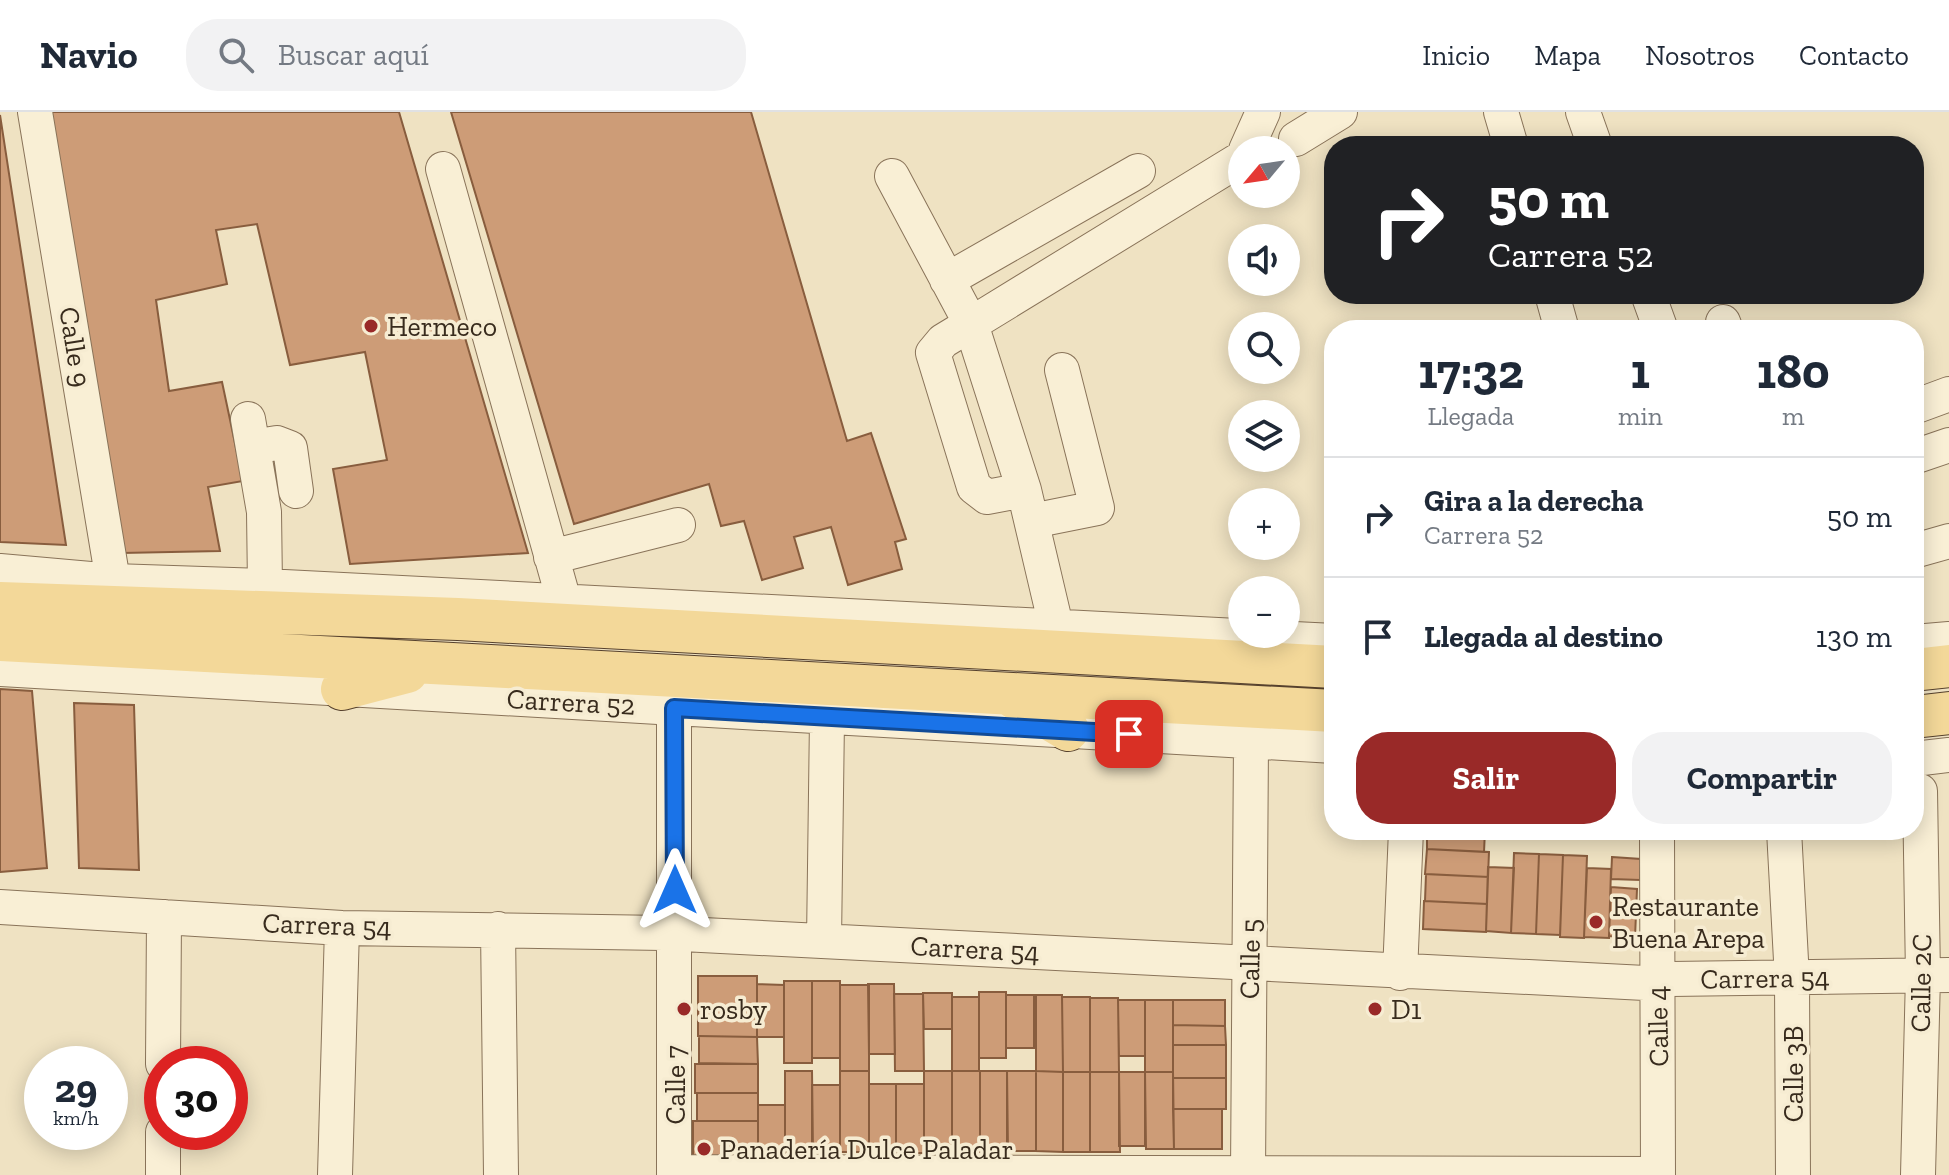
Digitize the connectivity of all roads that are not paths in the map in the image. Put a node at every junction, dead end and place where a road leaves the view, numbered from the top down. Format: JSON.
{"nodes":[{"id":1,"x":35,"y":112,"type":"edge"},
{"id":2,"x":1263,"y":112,"type":"edge"},
{"id":3,"x":1340,"y":112,"type":"edge"},
{"id":4,"x":1501,"y":112,"type":"edge"},
{"id":5,"x":1583,"y":112,"type":"edge"},
{"id":6,"x":1252,"y":136,"type":"edge"},
{"id":7,"x":1508,"y":136,"type":"edge"},
{"id":8,"x":1591,"y":136,"type":"edge"},
{"id":9,"x":1300,"y":137,"type":"edge"},
{"id":10,"x":1228,"y":167,"type":"edge"},
{"id":11,"x":443,"y":169,"type":"dead end"},
{"id":12,"x":1138,"y":171,"type":"dead end"},
{"id":13,"x":892,"y":176,"type":"dead end"},
{"id":14,"x":947,"y":280,"type":"junction"},
{"id":15,"x":971,"y":324,"type":"junction"},
{"id":16,"x":1062,"y":370,"type":"dead end"},
{"id":17,"x":1949,"y":394,"type":"edge"},
{"id":18,"x":1924,"y":403,"type":"edge"},
{"id":19,"x":1949,"y":445,"type":"edge"},
{"id":20,"x":1924,"y":454,"type":"edge"},
{"id":21,"x":296,"y":491,"type":"dead end"},
{"id":22,"x":1028,"y":505,"type":"junction"},
{"id":23,"x":678,"y":525,"type":"dead end"},
{"id":24,"x":1949,"y":541,"type":"edge"},
{"id":25,"x":1924,"y":548,"type":"edge"},
{"id":26,"x":551,"y":557,"type":"junction"},
{"id":27,"x":0,"y":571,"type":"edge"},
{"id":28,"x":113,"y":581,"type":"junction"},
{"id":29,"x":310,"y":590,"type":"junction"},
{"id":30,"x":564,"y":601,"type":"junction"},
{"id":31,"x":0,"y":603,"type":"edge"},
{"id":32,"x":260,"y":617,"type":"junction"},
{"id":33,"x":458,"y":619,"type":"junction"},
{"id":34,"x":734,"y":623,"type":"junction"},
{"id":35,"x":1056,"y":626,"type":"junction"},
{"id":36,"x":1949,"y":639,"type":"edge"},
{"id":37,"x":0,"y":640,"type":"edge"},
{"id":38,"x":1324,"y":640,"type":"edge"},
{"id":39,"x":1924,"y":641,"type":"edge"},
{"id":40,"x":448,"y":661,"type":"junction"},
{"id":41,"x":1324,"y":666,"type":"edge"},
{"id":42,"x":1949,"y":666,"type":"edge"},
{"id":43,"x":0,"y":669,"type":"edge"},
{"id":44,"x":1924,"y":669,"type":"edge"},
{"id":45,"x":342,"y":689,"type":"junction"},
{"id":46,"x":1006,"y":693,"type":"junction"},
{"id":47,"x":674,"y":708,"type":"junction"},
{"id":48,"x":1324,"y":710,"type":"edge"},
{"id":49,"x":1949,"y":713,"type":"edge"},
{"id":50,"x":1924,"y":716,"type":"edge"},
{"id":51,"x":827,"y":719,"type":"junction"},
{"id":52,"x":1068,"y":730,"type":"junction"},
{"id":53,"x":1251,"y":742,"type":"junction"},
{"id":54,"x":1324,"y":746,"type":"edge"},
{"id":55,"x":1949,"y":755,"type":"edge"},
{"id":56,"x":1924,"y":771,"type":"edge"},
{"id":57,"x":1406,"y":840,"type":"edge"},
{"id":58,"x":1657,"y":840,"type":"edge"},
{"id":59,"x":1785,"y":840,"type":"edge"},
{"id":60,"x":1923,"y":840,"type":"edge"},
{"id":61,"x":0,"y":907,"type":"edge"},
{"id":62,"x":164,"y":917,"type":"junction"},
{"id":63,"x":342,"y":928,"type":"junction"},
{"id":64,"x":498,"y":929,"type":"junction"},
{"id":65,"x":674,"y":934,"type":"junction"},
{"id":66,"x":824,"y":941,"type":"junction"},
{"id":67,"x":1250,"y":964,"type":"junction"},
{"id":68,"x":1400,"y":973,"type":"junction"},
{"id":69,"x":1936,"y":975,"type":"edge"},
{"id":70,"x":1792,"y":979,"type":"junction"},
{"id":71,"x":1658,"y":982,"type":"junction"},
{"id":72,"x":163,"y":1046,"type":"edge"},
{"id":73,"x":1933,"y":1117,"type":"edge"},
{"id":74,"x":163,"y":1150,"type":"edge"},
{"id":75,"x":674,"y":1174,"type":"edge"},
{"id":76,"x":835,"y":1174,"type":"edge"},
{"id":77,"x":1248,"y":1174,"type":"edge"},
{"id":78,"x":1658,"y":1174,"type":"edge"},
{"id":79,"x":163,"y":1175,"type":"edge"},
{"id":80,"x":335,"y":1175,"type":"edge"},
{"id":81,"x":501,"y":1175,"type":"edge"},
{"id":82,"x":1793,"y":1175,"type":"edge"},
{"id":83,"x":1918,"y":1175,"type":"edge"}],
"edges":[{"from":1,"to":28,"type":"street","name":"Calle 9"},
{"from":2,"to":6,"type":"street"},
{"from":3,"to":9,"type":"street"},
{"from":4,"to":7,"type":"street"},
{"from":5,"to":8,"type":"street"},
{"from":10,"to":15,"type":"street"},
{"from":11,"to":26,"type":"street"},
{"from":12,"to":14,"type":"street"},
{"from":13,"to":14,"type":"street"},
{"from":14,"to":15,"type":"street"},
{"from":15,"to":22,"type":"street"},
{"from":15,"to":22,"type":"street"},
{"from":16,"to":22,"type":"street"},
{"from":17,"to":18,"type":"street"},
{"from":19,"to":20,"type":"street"},
{"from":21,"to":32,"type":"street"},
{"from":22,"to":35,"type":"street"},
{"from":23,"to":26,"type":"street"},
{"from":24,"to":25,"type":"street"},
{"from":26,"to":30,"type":"street"},
{"from":27,"to":28,"type":"street","name":"Carrera 52"},
{"from":28,"to":32,"type":"street","name":"Carrera 52"},
{"from":29,"to":30,"type":"street","name":"Carrera 52"},
{"from":29,"to":32,"type":"street","name":"Carrera 52"},
{"from":29,"to":33,"type":"main road"},
{"from":30,"to":34,"type":"street","name":"Carrera 52"},
{"from":31,"to":32,"type":"main road","name":"Carrera 52"},
{"from":32,"to":33,"type":"main road","name":"Carrera 52"},
{"from":32,"to":37,"type":"main road","name":"Carrera 52"},
{"from":32,"to":40,"type":"main road","name":"Carrera 52"},
{"from":33,"to":34,"type":"main road","name":"Carrera 52"},
{"from":34,"to":35,"type":"street","name":"Carrera 52"},
{"from":34,"to":41,"type":"main road","name":"Carrera 52"},
{"from":35,"to":38,"type":"street","name":"Carrera 52"},
{"from":36,"to":39,"type":"street"},
{"from":40,"to":45,"type":"main road"},
{"from":40,"to":46,"type":"main road","name":"Carrera 52"},
{"from":42,"to":44,"type":"main road"},
{"from":43,"to":45,"type":"street","name":"Carrera 52"},
{"from":45,"to":47,"type":"street","name":"Carrera 52"},
{"from":46,"to":48,"type":"main road","name":"Carrera 52"},
{"from":46,"to":52,"type":"main road"},
{"from":47,"to":51,"type":"street","name":"Carrera 52"},
{"from":47,"to":65,"type":"street","name":"Calle 7"},
{"from":49,"to":50,"type":"main road"},
{"from":51,"to":52,"type":"street","name":"Carrera 52"},
{"from":51,"to":66,"type":"street"},
{"from":52,"to":53,"type":"street","name":"Carrera 52"},
{"from":53,"to":54,"type":"street","name":"Carrera 52"},
{"from":53,"to":67,"type":"street","name":"Calle 5"},
{"from":55,"to":56,"type":"street"},
{"from":57,"to":68,"type":"street"},
{"from":58,"to":71,"type":"street","name":"Calle 4"},
{"from":59,"to":70,"type":"street","name":"Calle 3B"},
{"from":60,"to":69,"type":"street","name":"Calle 2C"},
{"from":61,"to":62,"type":"street","name":"Carrera 54"},
{"from":62,"to":63,"type":"street","name":"Carrera 54"},
{"from":62,"to":72,"type":"street"},
{"from":63,"to":64,"type":"street","name":"Carrera 54"},
{"from":63,"to":80,"type":"street"},
{"from":64,"to":65,"type":"street","name":"Carrera 54"},
{"from":64,"to":81,"type":"street"},
{"from":65,"to":66,"type":"street","name":"Carrera 54"},
{"from":65,"to":75,"type":"street","name":"Calle 7"},
{"from":66,"to":67,"type":"street","name":"Carrera 54"},
{"from":67,"to":68,"type":"street","name":"Carrera 54"},
{"from":67,"to":77,"type":"street","name":"Calle 5"},
{"from":68,"to":71,"type":"street","name":"Carrera 54"},
{"from":69,"to":70,"type":"street","name":"Carrera 54"},
{"from":69,"to":73,"type":"street","name":"Calle 2C"},
{"from":70,"to":71,"type":"street","name":"Carrera 54"},
{"from":70,"to":82,"type":"street","name":"Calle 3B"},
{"from":71,"to":78,"type":"street","name":"Calle 4"},
{"from":73,"to":83,"type":"street","name":"Calle 2C"},
{"from":74,"to":79,"type":"street"},
{"from":75,"to":76,"type":"street"},
{"from":76,"to":77,"type":"street"},
{"from":77,"to":78,"type":"street"}]}
